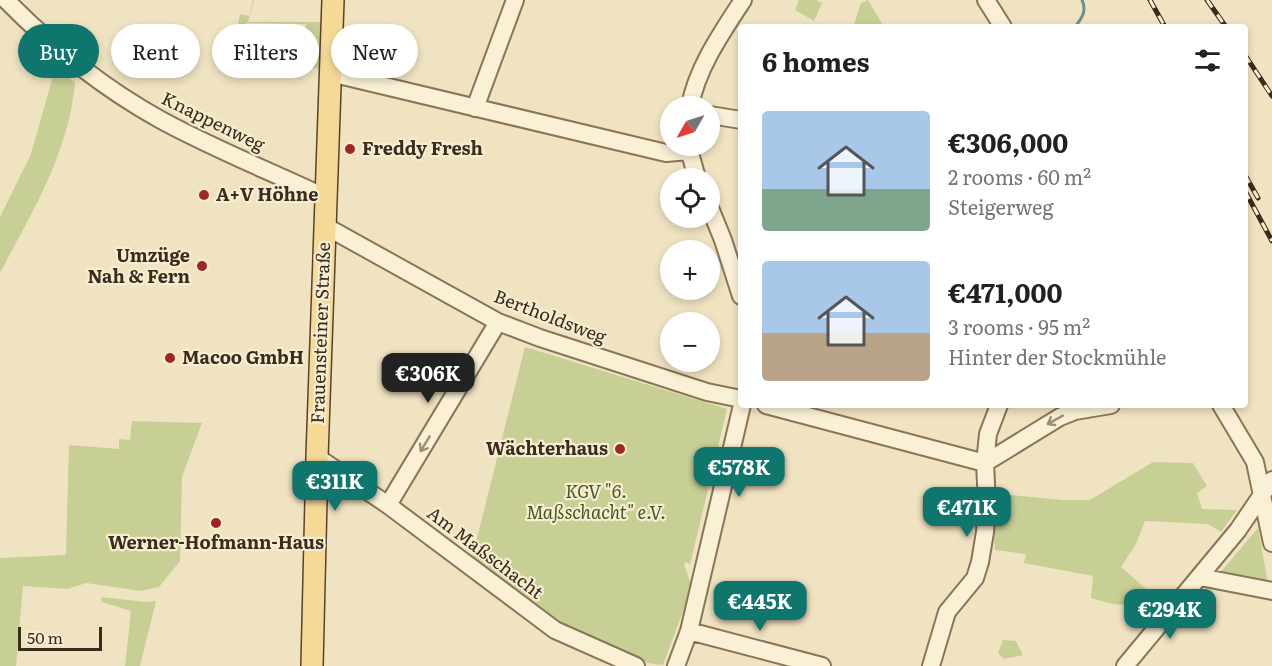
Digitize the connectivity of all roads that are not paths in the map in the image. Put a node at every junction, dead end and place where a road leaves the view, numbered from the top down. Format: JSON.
{"nodes":[{"id":1,"x":6,"y":0,"type":"edge"},
{"id":2,"x":333,"y":0,"type":"edge"},
{"id":3,"x":515,"y":0,"type":"edge"},
{"id":4,"x":743,"y":0,"type":"edge"},
{"id":5,"x":986,"y":0,"type":"edge"},
{"id":6,"x":1001,"y":24,"type":"edge"},
{"id":7,"x":330,"y":73,"type":"junction"},
{"id":8,"x":693,"y":96,"type":"edge"},
{"id":9,"x":475,"y":108,"type":"junction"},
{"id":10,"x":720,"y":117,"type":"edge"},
{"id":11,"x":738,"y":120,"type":"edge"},
{"id":12,"x":660,"y":152,"type":"edge"},
{"id":13,"x":327,"y":198,"type":"junction"},
{"id":14,"x":325,"y":226,"type":"junction"},
{"id":15,"x":718,"y":228,"type":"edge"},
{"id":16,"x":738,"y":288,"type":"edge"},
{"id":17,"x":498,"y":322,"type":"junction"},
{"id":18,"x":738,"y":398,"type":"edge"},
{"id":19,"x":741,"y":408,"type":"edge"},
{"id":20,"x":777,"y":408,"type":"edge"},
{"id":21,"x":998,"y":408,"type":"edge"},
{"id":22,"x":1093,"y":408,"type":"edge"},
{"id":23,"x":1223,"y":408,"type":"edge"},
{"id":24,"x":317,"y":457,"type":"junction"},
{"id":25,"x":985,"y":463,"type":"junction"},
{"id":26,"x":1268,"y":487,"type":"edge"},
{"id":27,"x":388,"y":505,"type":"junction"},
{"id":28,"x":1272,"y":543,"type":"edge"},
{"id":29,"x":1200,"y":577,"type":"junction"},
{"id":30,"x":1272,"y":591,"type":"edge"},
{"id":31,"x":689,"y":631,"type":"junction"},
{"id":32,"x":312,"y":666,"type":"edge"},
{"id":33,"x":636,"y":666,"type":"edge"},
{"id":34,"x":676,"y":666,"type":"edge"},
{"id":35,"x":822,"y":666,"type":"edge"},
{"id":36,"x":931,"y":666,"type":"edge"},
{"id":37,"x":1125,"y":666,"type":"edge"}],
"edges":[{"from":1,"to":13,"type":"street","name":"Knappenweg"},
{"from":2,"to":7,"type":"main road","name":"Frauensteiner Straße"},
{"from":3,"to":9,"type":"street"},
{"from":4,"to":8,"type":"street"},
{"from":5,"to":6,"type":"street"},
{"from":7,"to":9,"type":"street"},
{"from":7,"to":13,"type":"main road","name":"Frauensteiner Straße"},
{"from":9,"to":12,"type":"street"},
{"from":10,"to":11,"type":"street"},
{"from":13,"to":14,"type":"main road","name":"Frauensteiner Straße"},
{"from":14,"to":17,"type":"street","name":"Bertholdsweg"},
{"from":14,"to":24,"type":"main road","name":"Frauensteiner Straße"},
{"from":15,"to":16,"type":"street"},
{"from":17,"to":18,"type":"street","name":"Bertholdsweg"},
{"from":17,"to":27,"type":"street","one_way":true},
{"from":19,"to":31,"type":"street"},
{"from":20,"to":25,"type":"street"},
{"from":21,"to":25,"type":"street"},
{"from":22,"to":25,"type":"street","one_way":true},
{"from":23,"to":26,"type":"street"},
{"from":24,"to":27,"type":"street","name":"Am Maßschacht"},
{"from":24,"to":32,"type":"main road","name":"Frauensteiner Straße"},
{"from":25,"to":36,"type":"street"},
{"from":26,"to":28,"type":"street"},
{"from":26,"to":29,"type":"street"},
{"from":27,"to":33,"type":"street","name":"Am Maßschacht"},
{"from":29,"to":30,"type":"street"},
{"from":29,"to":37,"type":"street"},
{"from":31,"to":34,"type":"street"},
{"from":31,"to":35,"type":"street"}]}
